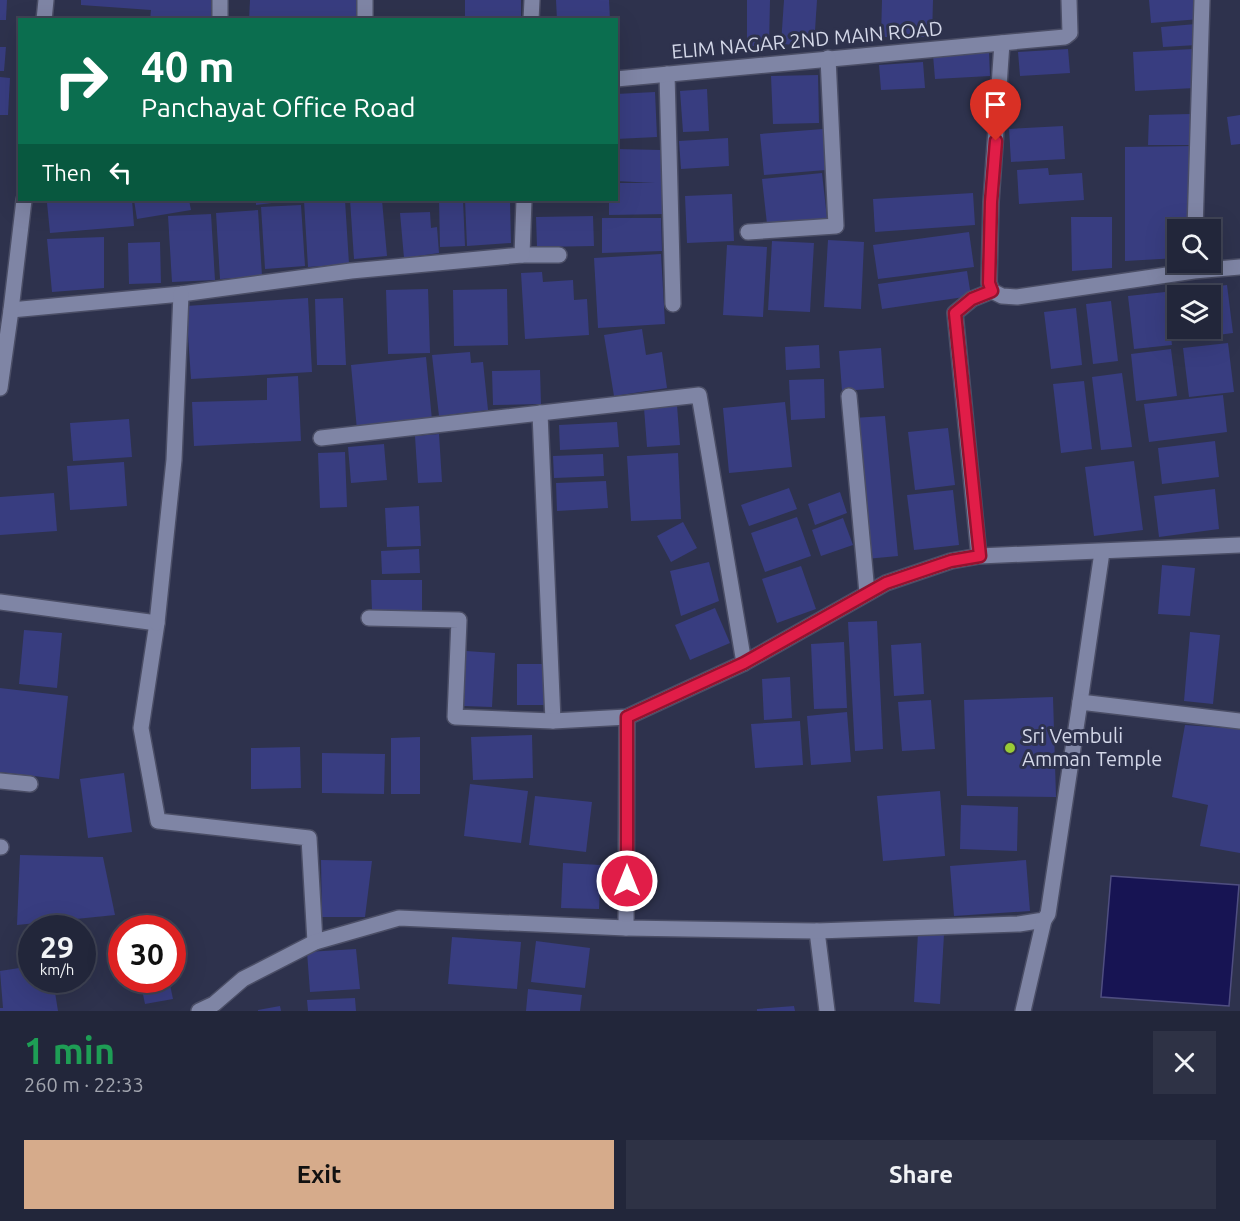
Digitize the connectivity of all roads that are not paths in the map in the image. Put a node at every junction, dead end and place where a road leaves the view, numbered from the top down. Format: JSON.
{"nodes":[{"id":1,"x":46,"y":0,"type":"edge"},
{"id":2,"x":220,"y":0,"type":"edge"},
{"id":3,"x":365,"y":0,"type":"edge"},
{"id":4,"x":532,"y":0,"type":"edge"},
{"id":5,"x":1069,"y":0,"type":"edge"},
{"id":6,"x":1202,"y":0,"type":"edge"},
{"id":7,"x":44,"y":18,"type":"edge"},
{"id":8,"x":220,"y":18,"type":"edge"},
{"id":9,"x":365,"y":18,"type":"edge"},
{"id":10,"x":531,"y":18,"type":"edge"},
{"id":11,"x":1002,"y":42,"type":"junction"},
{"id":12,"x":828,"y":58,"type":"junction"},
{"id":13,"x":667,"y":74,"type":"junction"},
{"id":14,"x":618,"y":79,"type":"edge"},
{"id":15,"x":24,"y":201,"type":"edge"},
{"id":16,"x":524,"y":201,"type":"edge"},
{"id":17,"x":1195,"y":219,"type":"edge"},
{"id":18,"x":748,"y":232,"type":"dead end"},
{"id":19,"x":522,"y":255,"type":"junction"},
{"id":20,"x":559,"y":255,"type":"dead end"},
{"id":21,"x":1221,"y":267,"type":"edge"},
{"id":22,"x":1240,"y":267,"type":"edge"},
{"id":23,"x":1167,"y":272,"type":"edge"},
{"id":24,"x":992,"y":291,"type":"junction"},
{"id":25,"x":181,"y":294,"type":"junction"},
{"id":26,"x":673,"y":304,"type":"dead end"},
{"id":27,"x":11,"y":310,"type":"junction"},
{"id":28,"x":0,"y":388,"type":"edge"},
{"id":29,"x":849,"y":396,"type":"dead end"},
{"id":30,"x":540,"y":413,"type":"junction"},
{"id":31,"x":321,"y":438,"type":"dead end"},
{"id":32,"x":1240,"y":545,"type":"edge"},
{"id":33,"x":1102,"y":552,"type":"junction"},
{"id":34,"x":980,"y":556,"type":"junction"},
{"id":35,"x":867,"y":594,"type":"junction"},
{"id":36,"x":0,"y":602,"type":"edge"},
{"id":37,"x":369,"y":618,"type":"dead end"},
{"id":38,"x":157,"y":623,"type":"junction"},
{"id":39,"x":744,"y":663,"type":"junction"},
{"id":40,"x":1080,"y":702,"type":"junction"},
{"id":41,"x":627,"y":717,"type":"junction"},
{"id":42,"x":553,"y":721,"type":"junction"},
{"id":43,"x":1240,"y":721,"type":"edge"},
{"id":44,"x":0,"y":781,"type":"edge"},
{"id":45,"x":30,"y":784,"type":"dead end"},
{"id":46,"x":1046,"y":917,"type":"junction"},
{"id":47,"x":626,"y":928,"type":"junction"},
{"id":48,"x":817,"y":931,"type":"junction"},
{"id":49,"x":315,"y":942,"type":"junction"},
{"id":50,"x":216,"y":1008,"type":"edge"},
{"id":51,"x":199,"y":1011,"type":"edge"},
{"id":52,"x":827,"y":1011,"type":"edge"},
{"id":53,"x":1023,"y":1011,"type":"edge"}],
"edges":[{"from":1,"to":7,"type":"street"},
{"from":2,"to":8,"type":"street"},
{"from":3,"to":9,"type":"street"},
{"from":4,"to":10,"type":"street"},
{"from":5,"to":11,"type":"street","name":"ELIM NAGAR 2ND MAIN ROAD"},
{"from":6,"to":17,"type":"street"},
{"from":11,"to":12,"type":"street","name":"ELIM NAGAR 2ND MAIN ROAD"},
{"from":11,"to":24,"type":"street"},
{"from":12,"to":13,"type":"street","name":"ELIM NAGAR 2ND MAIN ROAD"},
{"from":12,"to":18,"type":"street"},
{"from":13,"to":14,"type":"street","name":"ELIM NAGAR 2ND MAIN ROAD"},
{"from":13,"to":26,"type":"street"},
{"from":15,"to":27,"type":"street"},
{"from":16,"to":19,"type":"street"},
{"from":19,"to":20,"type":"street"},
{"from":19,"to":25,"type":"street"},
{"from":21,"to":22,"type":"street"},
{"from":23,"to":24,"type":"street"},
{"from":24,"to":34,"type":"street"},
{"from":25,"to":27,"type":"street"},
{"from":25,"to":38,"type":"street"},
{"from":27,"to":28,"type":"street"},
{"from":29,"to":35,"type":"street"},
{"from":30,"to":31,"type":"street"},
{"from":30,"to":39,"type":"street"},
{"from":30,"to":42,"type":"street"},
{"from":32,"to":33,"type":"street"},
{"from":33,"to":34,"type":"street"},
{"from":33,"to":40,"type":"street"},
{"from":34,"to":35,"type":"street"},
{"from":35,"to":39,"type":"street"},
{"from":36,"to":38,"type":"street"},
{"from":37,"to":42,"type":"street"},
{"from":38,"to":49,"type":"street"},
{"from":39,"to":41,"type":"street"},
{"from":40,"to":43,"type":"street"},
{"from":40,"to":46,"type":"street"},
{"from":41,"to":42,"type":"street"},
{"from":41,"to":47,"type":"street"},
{"from":44,"to":45,"type":"street"},
{"from":46,"to":48,"type":"street"},
{"from":46,"to":53,"type":"street"},
{"from":47,"to":48,"type":"street"},
{"from":47,"to":49,"type":"street"},
{"from":48,"to":52,"type":"street"},
{"from":49,"to":50,"type":"street"},
{"from":50,"to":51,"type":"street"}]}
